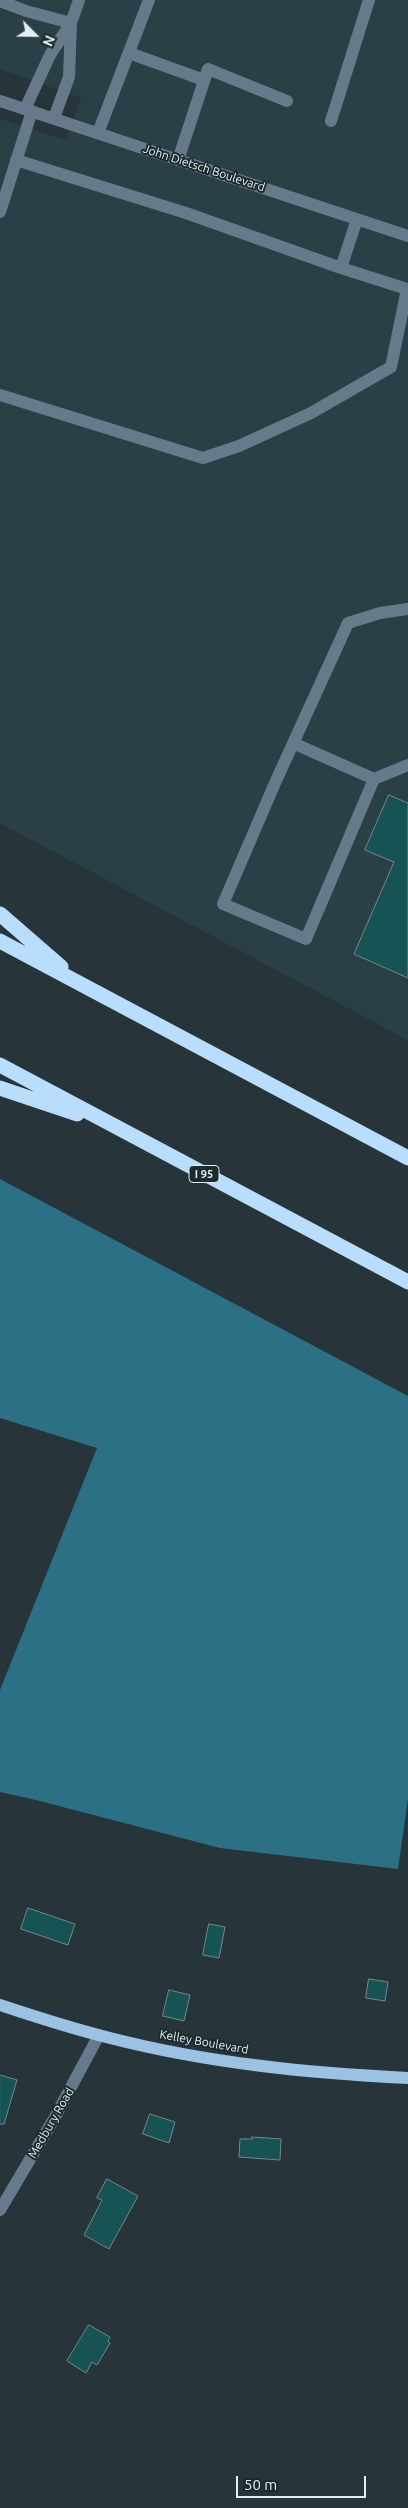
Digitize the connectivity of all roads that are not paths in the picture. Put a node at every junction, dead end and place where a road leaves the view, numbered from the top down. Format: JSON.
{"nodes":[{"id":1,"x":79,"y":0,"type":"edge"},
{"id":2,"x":149,"y":0,"type":"edge"},
{"id":3,"x":369,"y":0,"type":"edge"},
{"id":4,"x":0,"y":1,"type":"edge"},
{"id":5,"x":71,"y":23,"type":"junction"},
{"id":6,"x":129,"y":53,"type":"junction"},
{"id":7,"x":204,"y":80,"type":"junction"},
{"id":8,"x":0,"y":101,"type":"edge"},
{"id":9,"x":287,"y":101,"type":"dead end"},
{"id":10,"x":28,"y":110,"type":"junction"},
{"id":11,"x":54,"y":118,"type":"junction"},
{"id":12,"x":331,"y":121,"type":"dead end"},
{"id":13,"x":98,"y":133,"type":"junction"},
{"id":14,"x":16,"y":160,"type":"junction"},
{"id":15,"x":178,"y":160,"type":"junction"},
{"id":16,"x":0,"y":212,"type":"edge"},
{"id":17,"x":357,"y":219,"type":"junction"},
{"id":18,"x":408,"y":236,"type":"edge"},
{"id":19,"x":341,"y":268,"type":"junction"},
{"id":20,"x":0,"y":395,"type":"edge"},
{"id":21,"x":408,"y":609,"type":"edge"},
{"id":22,"x":293,"y":743,"type":"junction"},
{"id":23,"x":408,"y":765,"type":"edge"},
{"id":24,"x":374,"y":779,"type":"junction"},
{"id":25,"x":0,"y":914,"type":"edge"},
{"id":26,"x":0,"y":941,"type":"edge"},
{"id":27,"x":81,"y":984,"type":"junction"},
{"id":28,"x":0,"y":1065,"type":"edge"},
{"id":29,"x":0,"y":1088,"type":"edge"},
{"id":30,"x":118,"y":1128,"type":"junction"},
{"id":31,"x":408,"y":1158,"type":"edge"},
{"id":32,"x":408,"y":1282,"type":"edge"},
{"id":33,"x":0,"y":2005,"type":"edge"},
{"id":34,"x":99,"y":2035,"type":"junction"},
{"id":35,"x":408,"y":2078,"type":"edge"},
{"id":36,"x":0,"y":2210,"type":"edge"}],
"edges":[{"from":1,"to":5,"type":"street"},
{"from":2,"to":6,"type":"street"},
{"from":3,"to":12,"type":"street"},
{"from":4,"to":5,"type":"street"},
{"from":5,"to":10,"type":"street"},
{"from":5,"to":11,"type":"street"},
{"from":6,"to":7,"type":"street"},
{"from":6,"to":13,"type":"street"},
{"from":7,"to":9,"type":"street"},
{"from":7,"to":15,"type":"street"},
{"from":8,"to":10,"type":"street","name":"John Dietsch Boulevard"},
{"from":10,"to":11,"type":"street","name":"John Dietsch Boulevard"},
{"from":10,"to":14,"type":"street"},
{"from":11,"to":13,"type":"street","name":"John Dietsch Boulevard"},
{"from":13,"to":15,"type":"street","name":"John Dietsch Boulevard"},
{"from":14,"to":16,"type":"street"},
{"from":14,"to":19,"type":"street"},
{"from":15,"to":17,"type":"street","name":"John Dietsch Boulevard"},
{"from":17,"to":18,"type":"street","name":"John Dietsch Boulevard"},
{"from":17,"to":19,"type":"street"},
{"from":19,"to":20,"type":"street"},
{"from":21,"to":22,"type":"street"},
{"from":22,"to":24,"type":"street"},
{"from":22,"to":24,"type":"street"},
{"from":23,"to":24,"type":"street"},
{"from":25,"to":27,"type":"highway"},
{"from":26,"to":27,"type":"highway"},
{"from":27,"to":31,"type":"highway"},
{"from":28,"to":30,"type":"highway","number":"I 95"},
{"from":29,"to":30,"type":"highway"},
{"from":30,"to":32,"type":"highway","number":"I 95"},
{"from":33,"to":34,"type":"main road","name":"Kelley Boulevard"},
{"from":34,"to":35,"type":"main road","name":"Kelley Boulevard"},
{"from":34,"to":36,"type":"street","name":"Medbury Road"}]}
